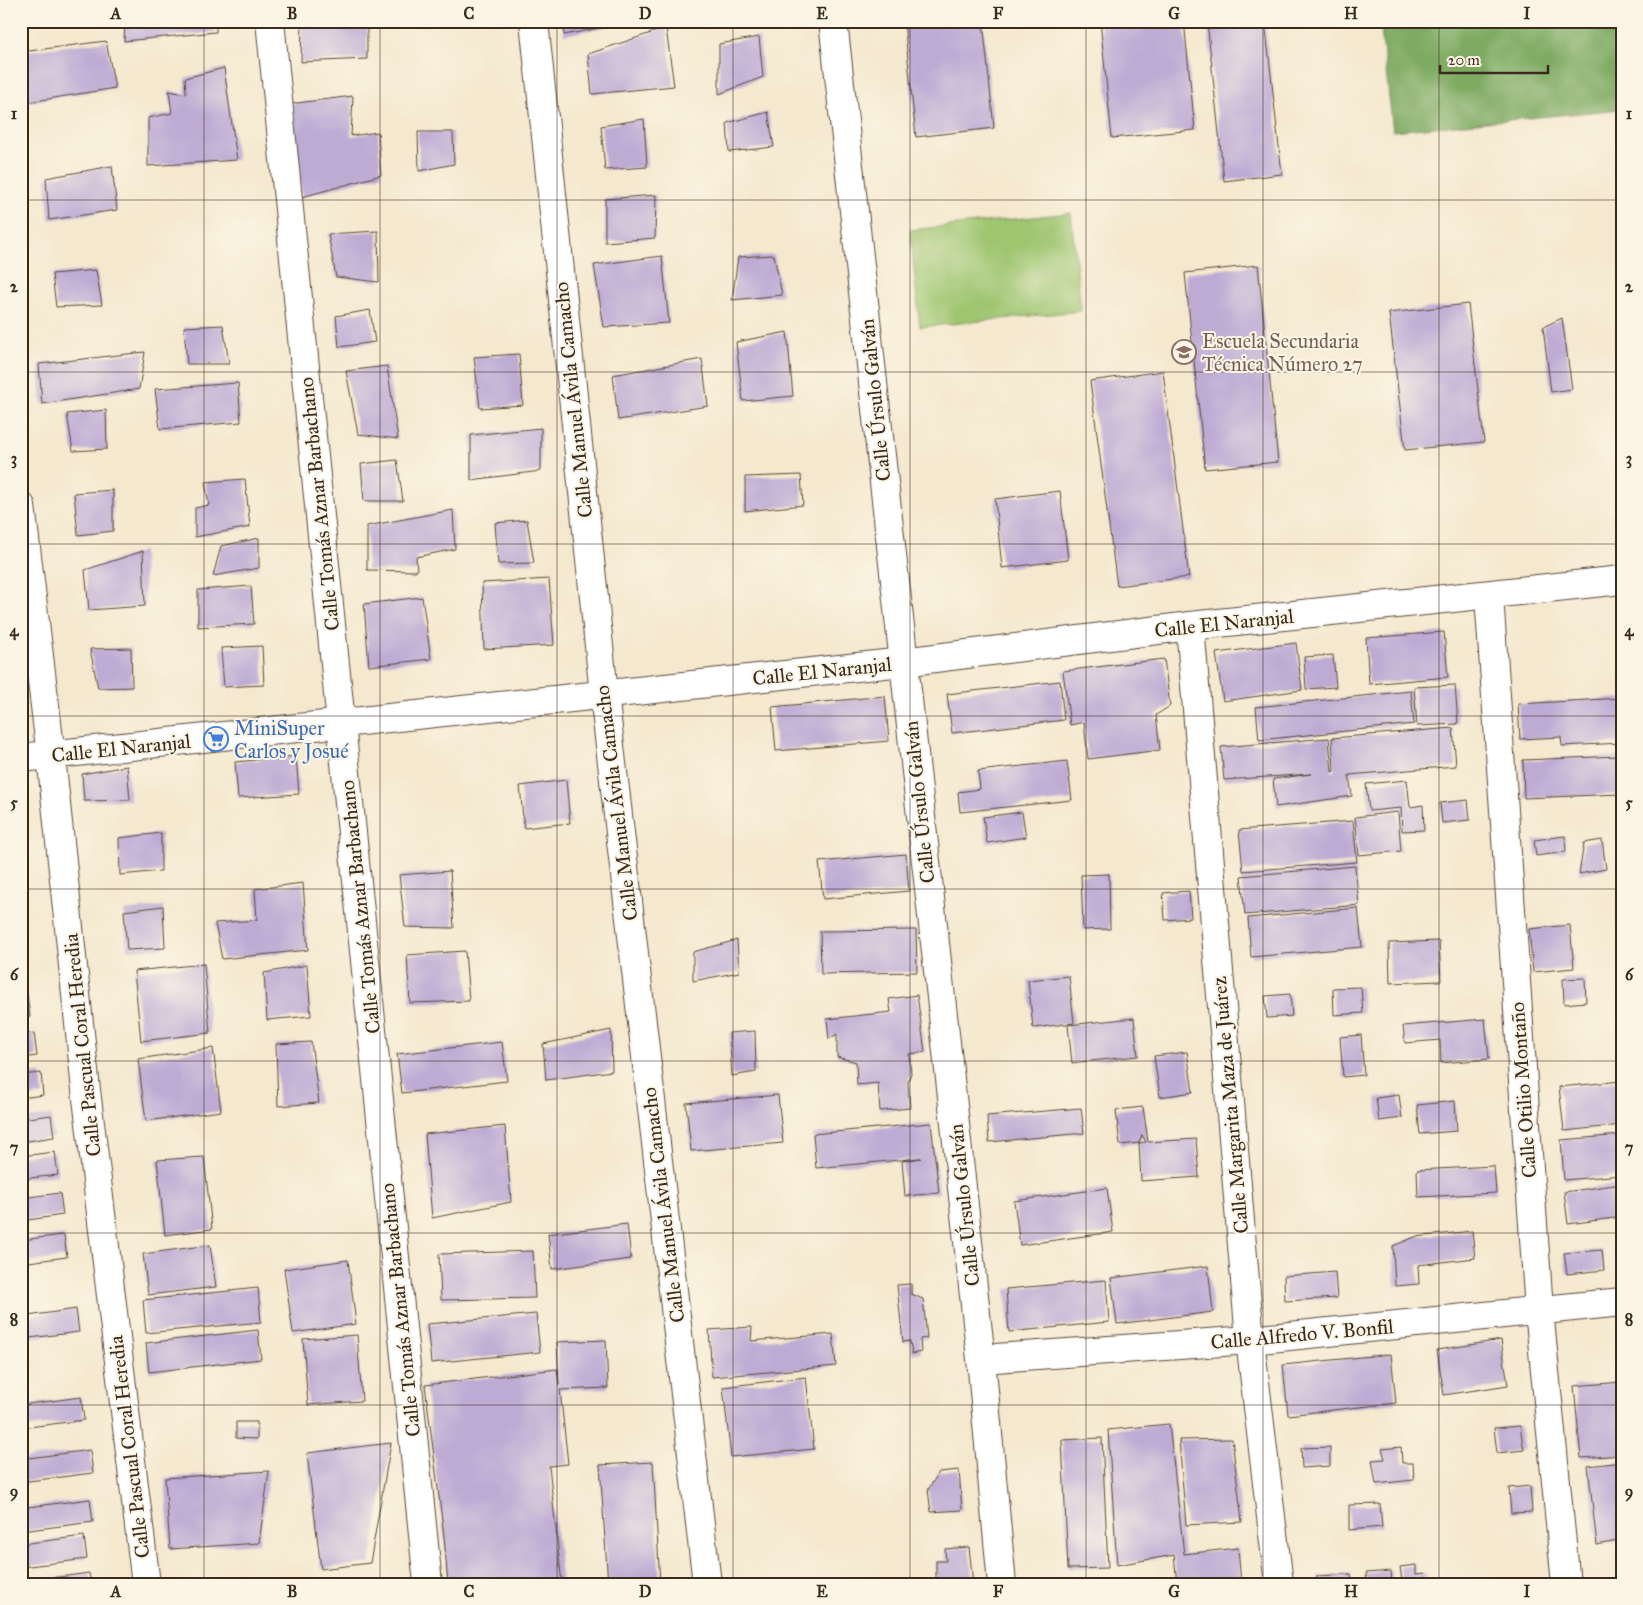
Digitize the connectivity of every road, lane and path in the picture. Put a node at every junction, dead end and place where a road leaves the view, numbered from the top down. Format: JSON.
{"nodes":[{"id":1,"x":270,"y":21,"type":"edge"},
{"id":2,"x":534,"y":21,"type":"edge"},
{"id":3,"x":833,"y":21,"type":"edge"},
{"id":4,"x":21,"y":506,"type":"edge"},
{"id":5,"x":1622,"y":580,"type":"edge"},
{"id":6,"x":1489,"y":596,"type":"junction"},
{"id":7,"x":1190,"y":626,"type":"junction"},
{"id":8,"x":903,"y":662,"type":"junction"},
{"id":9,"x":604,"y":694,"type":"junction"},
{"id":10,"x":341,"y":724,"type":"junction"},
{"id":11,"x":51,"y":756,"type":"junction"},
{"id":12,"x":21,"y":758,"type":"edge"},
{"id":13,"x":1622,"y":1302,"type":"edge"},
{"id":14,"x":1539,"y":1310,"type":"junction"},
{"id":15,"x":1250,"y":1340,"type":"junction"},
{"id":16,"x":981,"y":1359,"type":"junction"},
{"id":17,"x":146,"y":1584,"type":"edge"},
{"id":18,"x":428,"y":1584,"type":"edge"},
{"id":19,"x":707,"y":1584,"type":"edge"},
{"id":20,"x":1002,"y":1584,"type":"edge"},
{"id":21,"x":1279,"y":1584,"type":"edge"},
{"id":22,"x":1566,"y":1584,"type":"edge"}],
"edges":[{"from":1,"to":10,"type":"street","name":"Calle Tomás Aznar Barbachano"},
{"from":2,"to":9,"type":"street","name":"Calle Manuel Ávila Camacho"},
{"from":3,"to":8,"type":"street","name":"Calle Úrsulo Galván"},
{"from":4,"to":11,"type":"street","name":"Calle Pascual Coral Heredia"},
{"from":5,"to":6,"type":"street","name":"Calle El Naranjal"},
{"from":6,"to":7,"type":"street","name":"Calle El Naranjal"},
{"from":6,"to":14,"type":"street","name":"Calle Otilio Montaño"},
{"from":7,"to":8,"type":"street","name":"Calle El Naranjal"},
{"from":7,"to":15,"type":"street","name":"Calle Margarita Maza de Juárez"},
{"from":8,"to":9,"type":"street","name":"Calle El Naranjal"},
{"from":8,"to":16,"type":"street","name":"Calle Úrsulo Galván"},
{"from":9,"to":10,"type":"street","name":"Calle El Naranjal"},
{"from":9,"to":19,"type":"street","name":"Calle Manuel Ávila Camacho"},
{"from":10,"to":11,"type":"street","name":"Calle El Naranjal"},
{"from":10,"to":18,"type":"street","name":"Calle Tomás Aznar Barbachano"},
{"from":11,"to":12,"type":"street","name":"Calle El Naranjal"},
{"from":11,"to":17,"type":"street","name":"Calle Pascual Coral Heredia"},
{"from":13,"to":14,"type":"street","name":"Calle Alfredo V. Bonfil"},
{"from":14,"to":15,"type":"street","name":"Calle Alfredo V. Bonfil"},
{"from":14,"to":22,"type":"street","name":"Calle Otilio Montaño"},
{"from":15,"to":16,"type":"street","name":"Calle Alfredo V. Bonfil"},
{"from":15,"to":21,"type":"street","name":"Calle Margarita Maza de Juárez"},
{"from":16,"to":20,"type":"street","name":"Calle Úrsulo Galván"}]}
